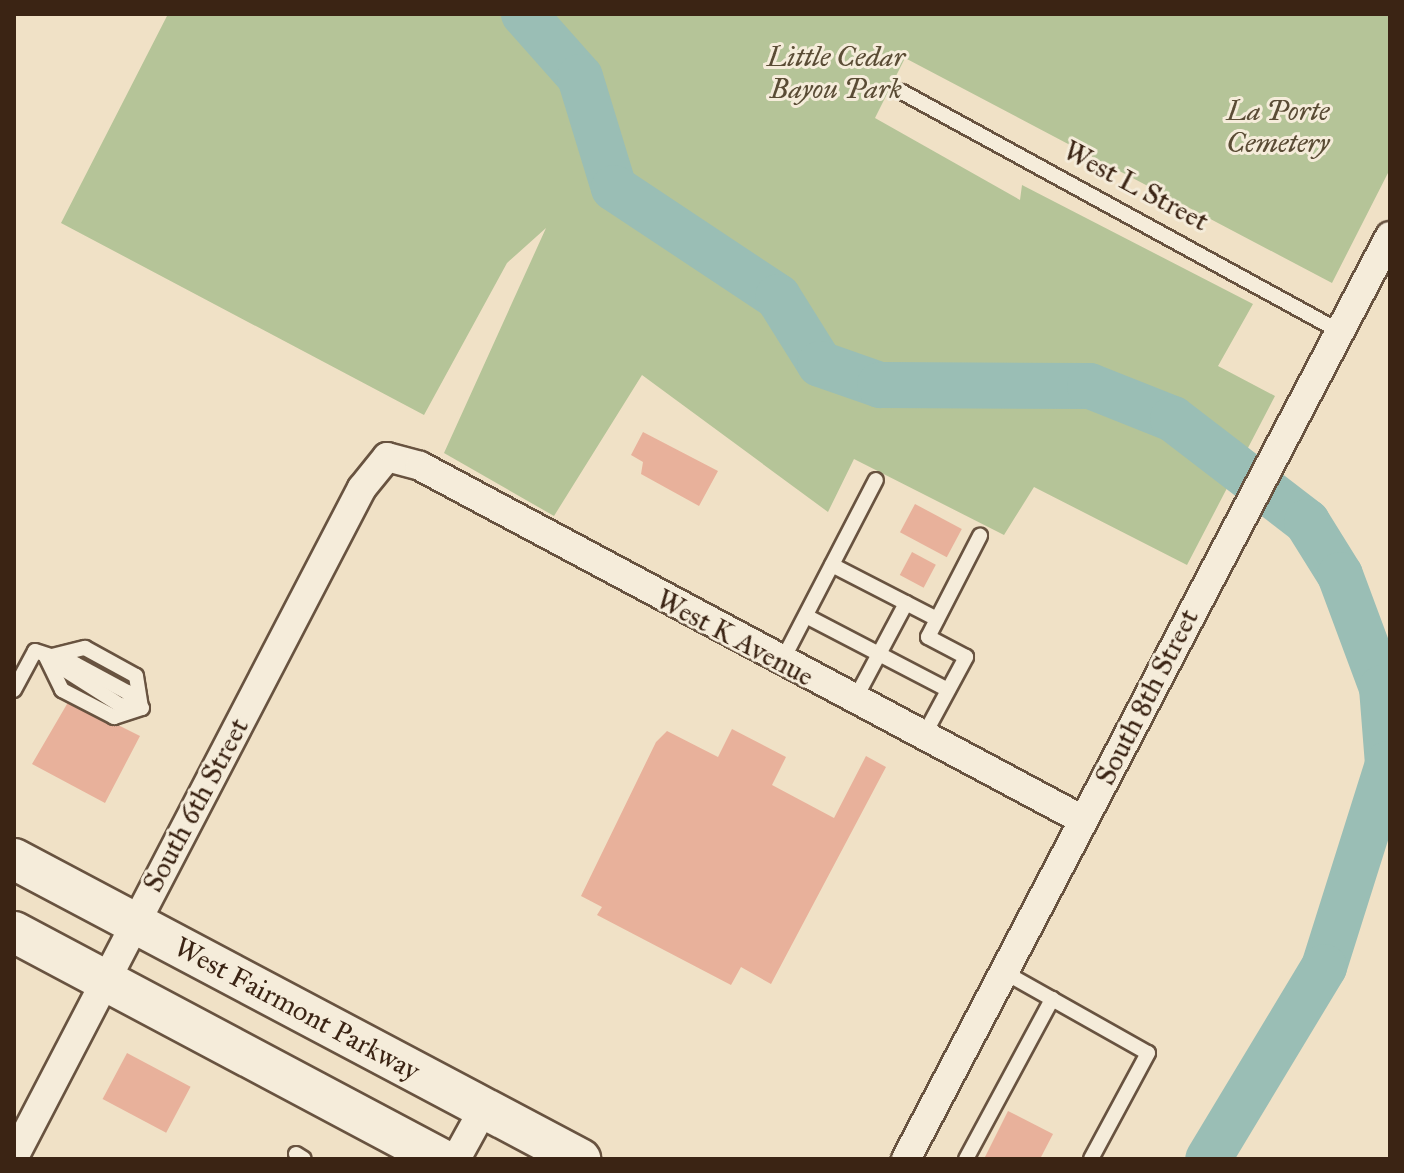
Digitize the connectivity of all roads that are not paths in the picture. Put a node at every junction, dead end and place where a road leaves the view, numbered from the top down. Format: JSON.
{"nodes":[{"id":1,"x":902,"y":92,"type":"dead end"},
{"id":2,"x":1390,"y":236,"type":"edge"},
{"id":3,"x":1341,"y":332,"type":"junction"},
{"id":4,"x":387,"y":457,"type":"joint"},
{"id":5,"x":876,"y":480,"type":"dead end"},
{"id":6,"x":980,"y":536,"type":"dead end"},
{"id":7,"x":832,"y":565,"type":"junction"},
{"id":8,"x":906,"y":603,"type":"junction"},
{"id":9,"x":806,"y":616,"type":"junction"},
{"id":10,"x":937,"y":619,"type":"junction"},
{"id":11,"x":878,"y":654,"type":"junction"},
{"id":12,"x":46,"y":657,"type":"junction"},
{"id":13,"x":781,"y":663,"type":"junction"},
{"id":14,"x":14,"y":690,"type":"edge"},
{"id":15,"x":948,"y":690,"type":"junction"},
{"id":16,"x":853,"y":701,"type":"junction"},
{"id":17,"x":923,"y":738,"type":"junction"},
{"id":18,"x":1083,"y":820,"type":"junction"},
{"id":19,"x":14,"y":859,"type":"edge"},
{"id":20,"x":135,"y":923,"type":"junction"},
{"id":21,"x":14,"y":932,"type":"edge"},
{"id":22,"x":1004,"y":972,"type":"junction"},
{"id":23,"x":110,"y":983,"type":"junction"},
{"id":24,"x":1052,"y":999,"type":"junction"},
{"id":25,"x":484,"y":1108,"type":"junction"},
{"id":26,"x":14,"y":1157,"type":"edge"},
{"id":27,"x":441,"y":1159,"type":"edge"},
{"id":28,"x":456,"y":1159,"type":"edge"},
{"id":29,"x":580,"y":1159,"type":"edge"},
{"id":30,"x":906,"y":1159,"type":"edge"},
{"id":31,"x":966,"y":1159,"type":"edge"},
{"id":32,"x":1091,"y":1159,"type":"edge"}],
"edges":[{"from":1,"to":3,"type":"lane","name":"West L Street"},
{"from":2,"to":3,"type":"street","name":"South 8th Street"},
{"from":3,"to":18,"type":"street","name":"South 8th Street"},
{"from":4,"to":13,"type":"street","name":"West K Avenue"},
{"from":4,"to":20,"type":"street","name":"South 6th Street"},
{"from":5,"to":7,"type":"lane"},
{"from":6,"to":10,"type":"lane"},
{"from":7,"to":8,"type":"lane"},
{"from":7,"to":9,"type":"lane"},
{"from":8,"to":10,"type":"lane"},
{"from":8,"to":11,"type":"lane"},
{"from":9,"to":11,"type":"lane"},
{"from":9,"to":13,"type":"lane"},
{"from":10,"to":15,"type":"lane"},
{"from":11,"to":15,"type":"lane"},
{"from":11,"to":16,"type":"lane"},
{"from":12,"to":12,"type":"lane"},
{"from":12,"to":14,"type":"lane"},
{"from":13,"to":16,"type":"street","name":"West K Avenue"},
{"from":15,"to":17,"type":"lane"},
{"from":16,"to":17,"type":"street","name":"West K Avenue"},
{"from":17,"to":18,"type":"street","name":"West K Avenue"},
{"from":18,"to":22,"type":"street","name":"South 8th Street"},
{"from":19,"to":20,"type":"main road","name":"West Fairmont Parkway"},
{"from":20,"to":23,"type":"street","name":"South 6th Street"},
{"from":20,"to":25,"type":"main road","name":"West Fairmont Parkway"},
{"from":21,"to":23,"type":"main road"},
{"from":22,"to":24,"type":"lane"},
{"from":22,"to":30,"type":"street","name":"South 8th Street"},
{"from":23,"to":26,"type":"street","name":"South 6th Street"},
{"from":23,"to":27,"type":"main road"},
{"from":24,"to":31,"type":"lane"},
{"from":24,"to":32,"type":"lane"},
{"from":25,"to":28,"type":"street"},
{"from":25,"to":29,"type":"main road","name":"West Fairmont Parkway"}]}
